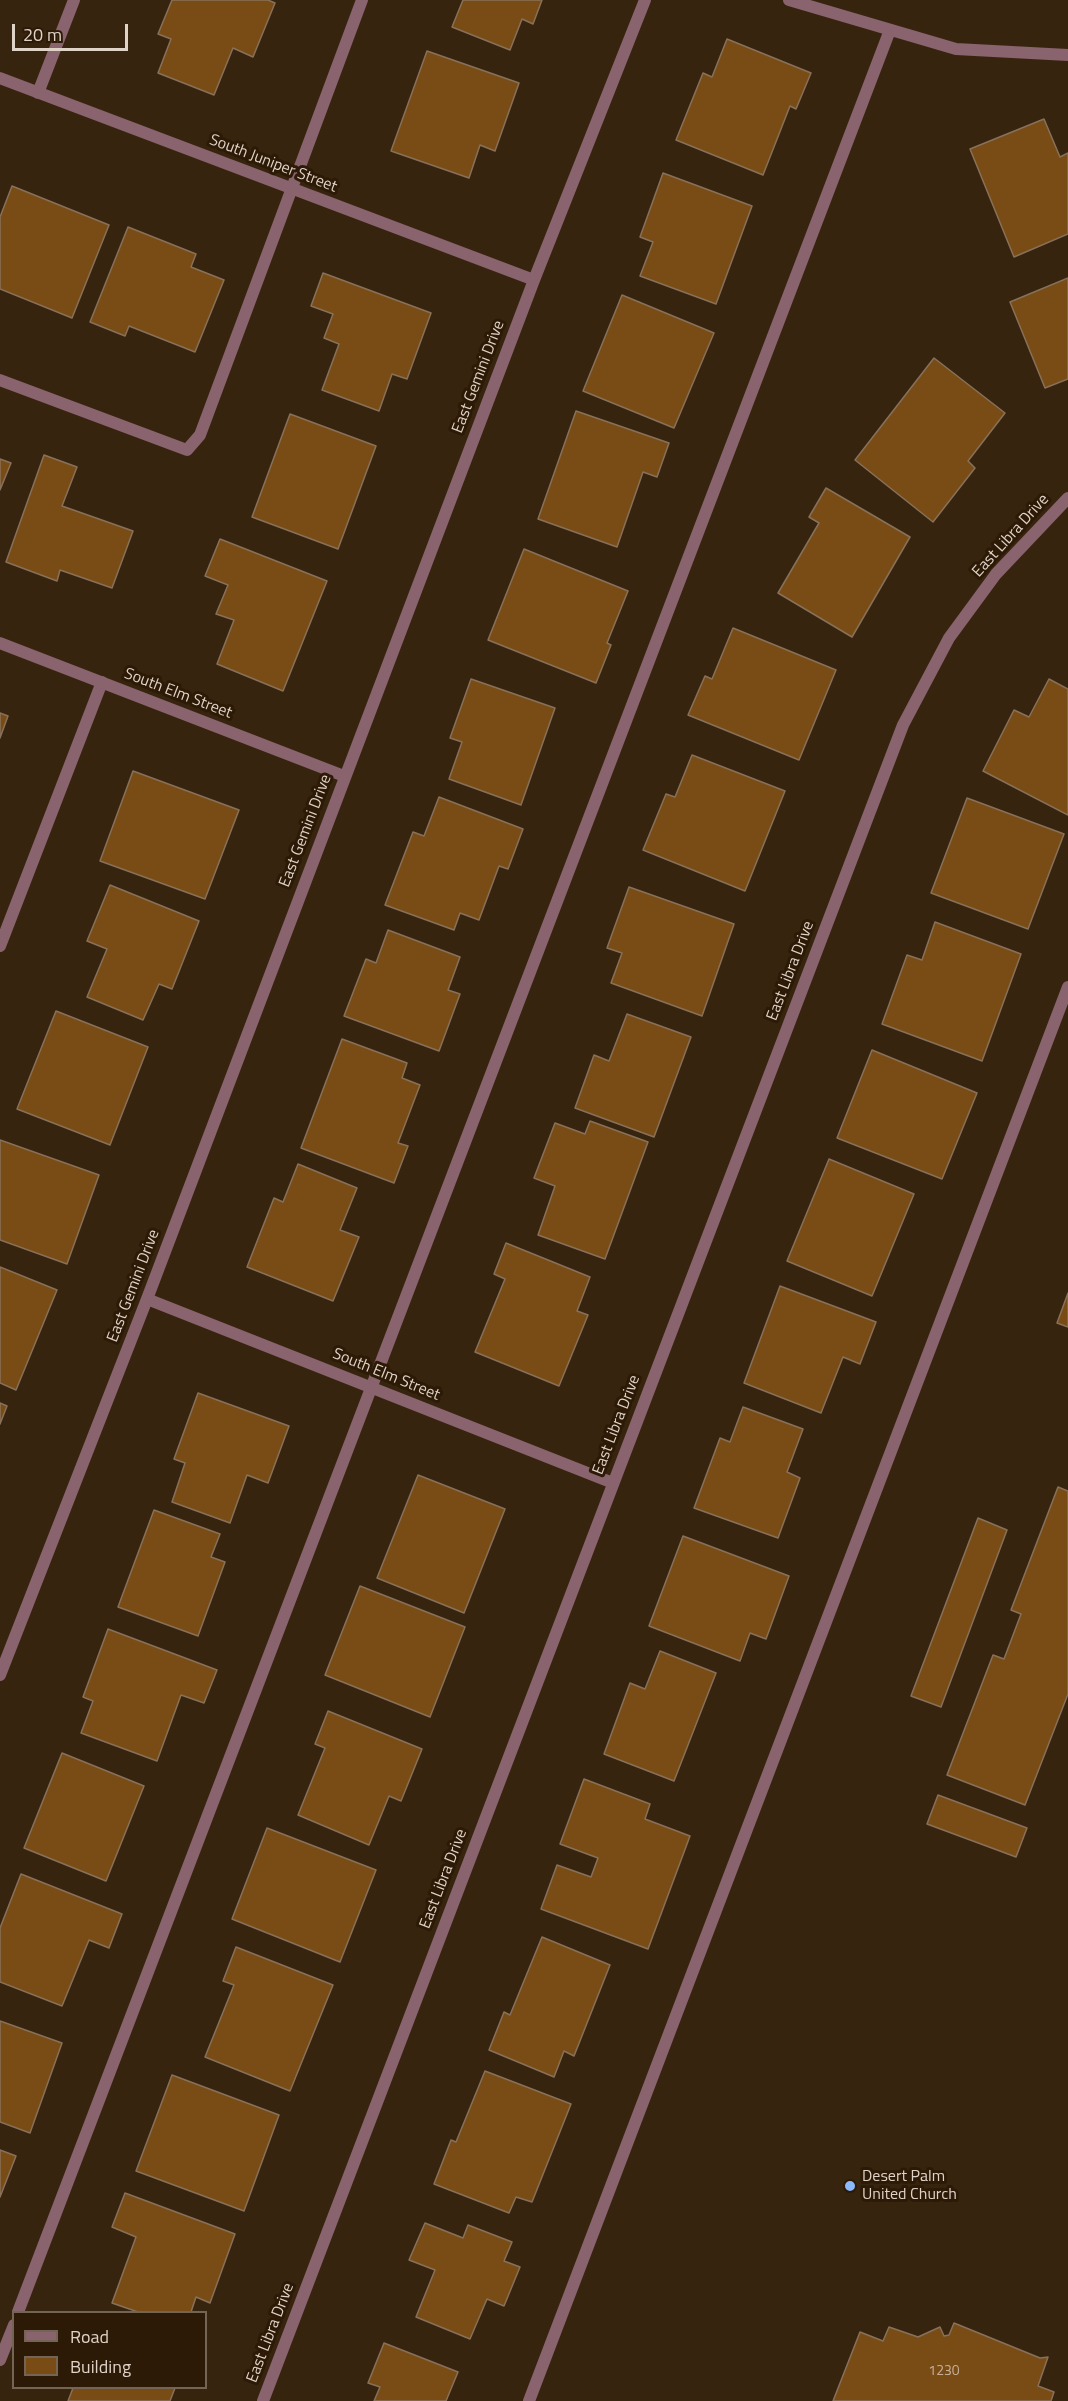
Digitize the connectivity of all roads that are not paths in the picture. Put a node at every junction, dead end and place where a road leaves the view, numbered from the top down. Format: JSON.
{"nodes":[{"id":1,"x":74,"y":0,"type":"edge"},
{"id":2,"x":362,"y":0,"type":"edge"},
{"id":3,"x":645,"y":0,"type":"edge"},
{"id":4,"x":789,"y":0,"type":"edge"},
{"id":5,"x":890,"y":30,"type":"junction"},
{"id":6,"x":1068,"y":55,"type":"edge"},
{"id":7,"x":0,"y":78,"type":"edge"},
{"id":8,"x":38,"y":93,"type":"junction"},
{"id":9,"x":292,"y":189,"type":"junction"},
{"id":10,"x":534,"y":280,"type":"junction"},
{"id":11,"x":0,"y":380,"type":"edge"},
{"id":12,"x":1068,"y":498,"type":"edge"},
{"id":13,"x":0,"y":643,"type":"edge"},
{"id":14,"x":102,"y":682,"type":"junction"},
{"id":15,"x":344,"y":776,"type":"junction"},
{"id":16,"x":0,"y":946,"type":"edge"},
{"id":17,"x":1068,"y":987,"type":"edge"},
{"id":18,"x":147,"y":1299,"type":"junction"},
{"id":19,"x":372,"y":1388,"type":"junction"},
{"id":20,"x":612,"y":1483,"type":"junction"},
{"id":21,"x":0,"y":1675,"type":"edge"},
{"id":22,"x":19,"y":2311,"type":"edge"},
{"id":23,"x":12,"y":2330,"type":"edge"},
{"id":24,"x":0,"y":2360,"type":"edge"},
{"id":25,"x":263,"y":2401,"type":"edge"},
{"id":26,"x":529,"y":2401,"type":"edge"}],
"edges":[{"from":1,"to":8,"type":"street"},
{"from":2,"to":9,"type":"street"},
{"from":3,"to":10,"type":"street","name":"East Gemini Drive"},
{"from":4,"to":5,"type":"street"},
{"from":5,"to":6,"type":"street"},
{"from":5,"to":19,"type":"street"},
{"from":7,"to":8,"type":"street","name":"South Juniper Street"},
{"from":8,"to":9,"type":"street","name":"South Juniper Street"},
{"from":9,"to":10,"type":"street","name":"South Juniper Street"},
{"from":9,"to":11,"type":"street"},
{"from":10,"to":15,"type":"street","name":"East Gemini Drive"},
{"from":12,"to":20,"type":"street","name":"East Libra Drive"},
{"from":13,"to":14,"type":"street","name":"South Elm Street"},
{"from":14,"to":15,"type":"street","name":"South Elm Street"},
{"from":14,"to":16,"type":"street"},
{"from":15,"to":18,"type":"street","name":"East Gemini Drive"},
{"from":17,"to":26,"type":"street"},
{"from":18,"to":19,"type":"street","name":"South Elm Street"},
{"from":18,"to":21,"type":"street","name":"East Gemini Drive"},
{"from":19,"to":20,"type":"street","name":"South Elm Street"},
{"from":19,"to":22,"type":"street"},
{"from":20,"to":25,"type":"street","name":"East Libra Drive"},
{"from":23,"to":24,"type":"street"}]}
